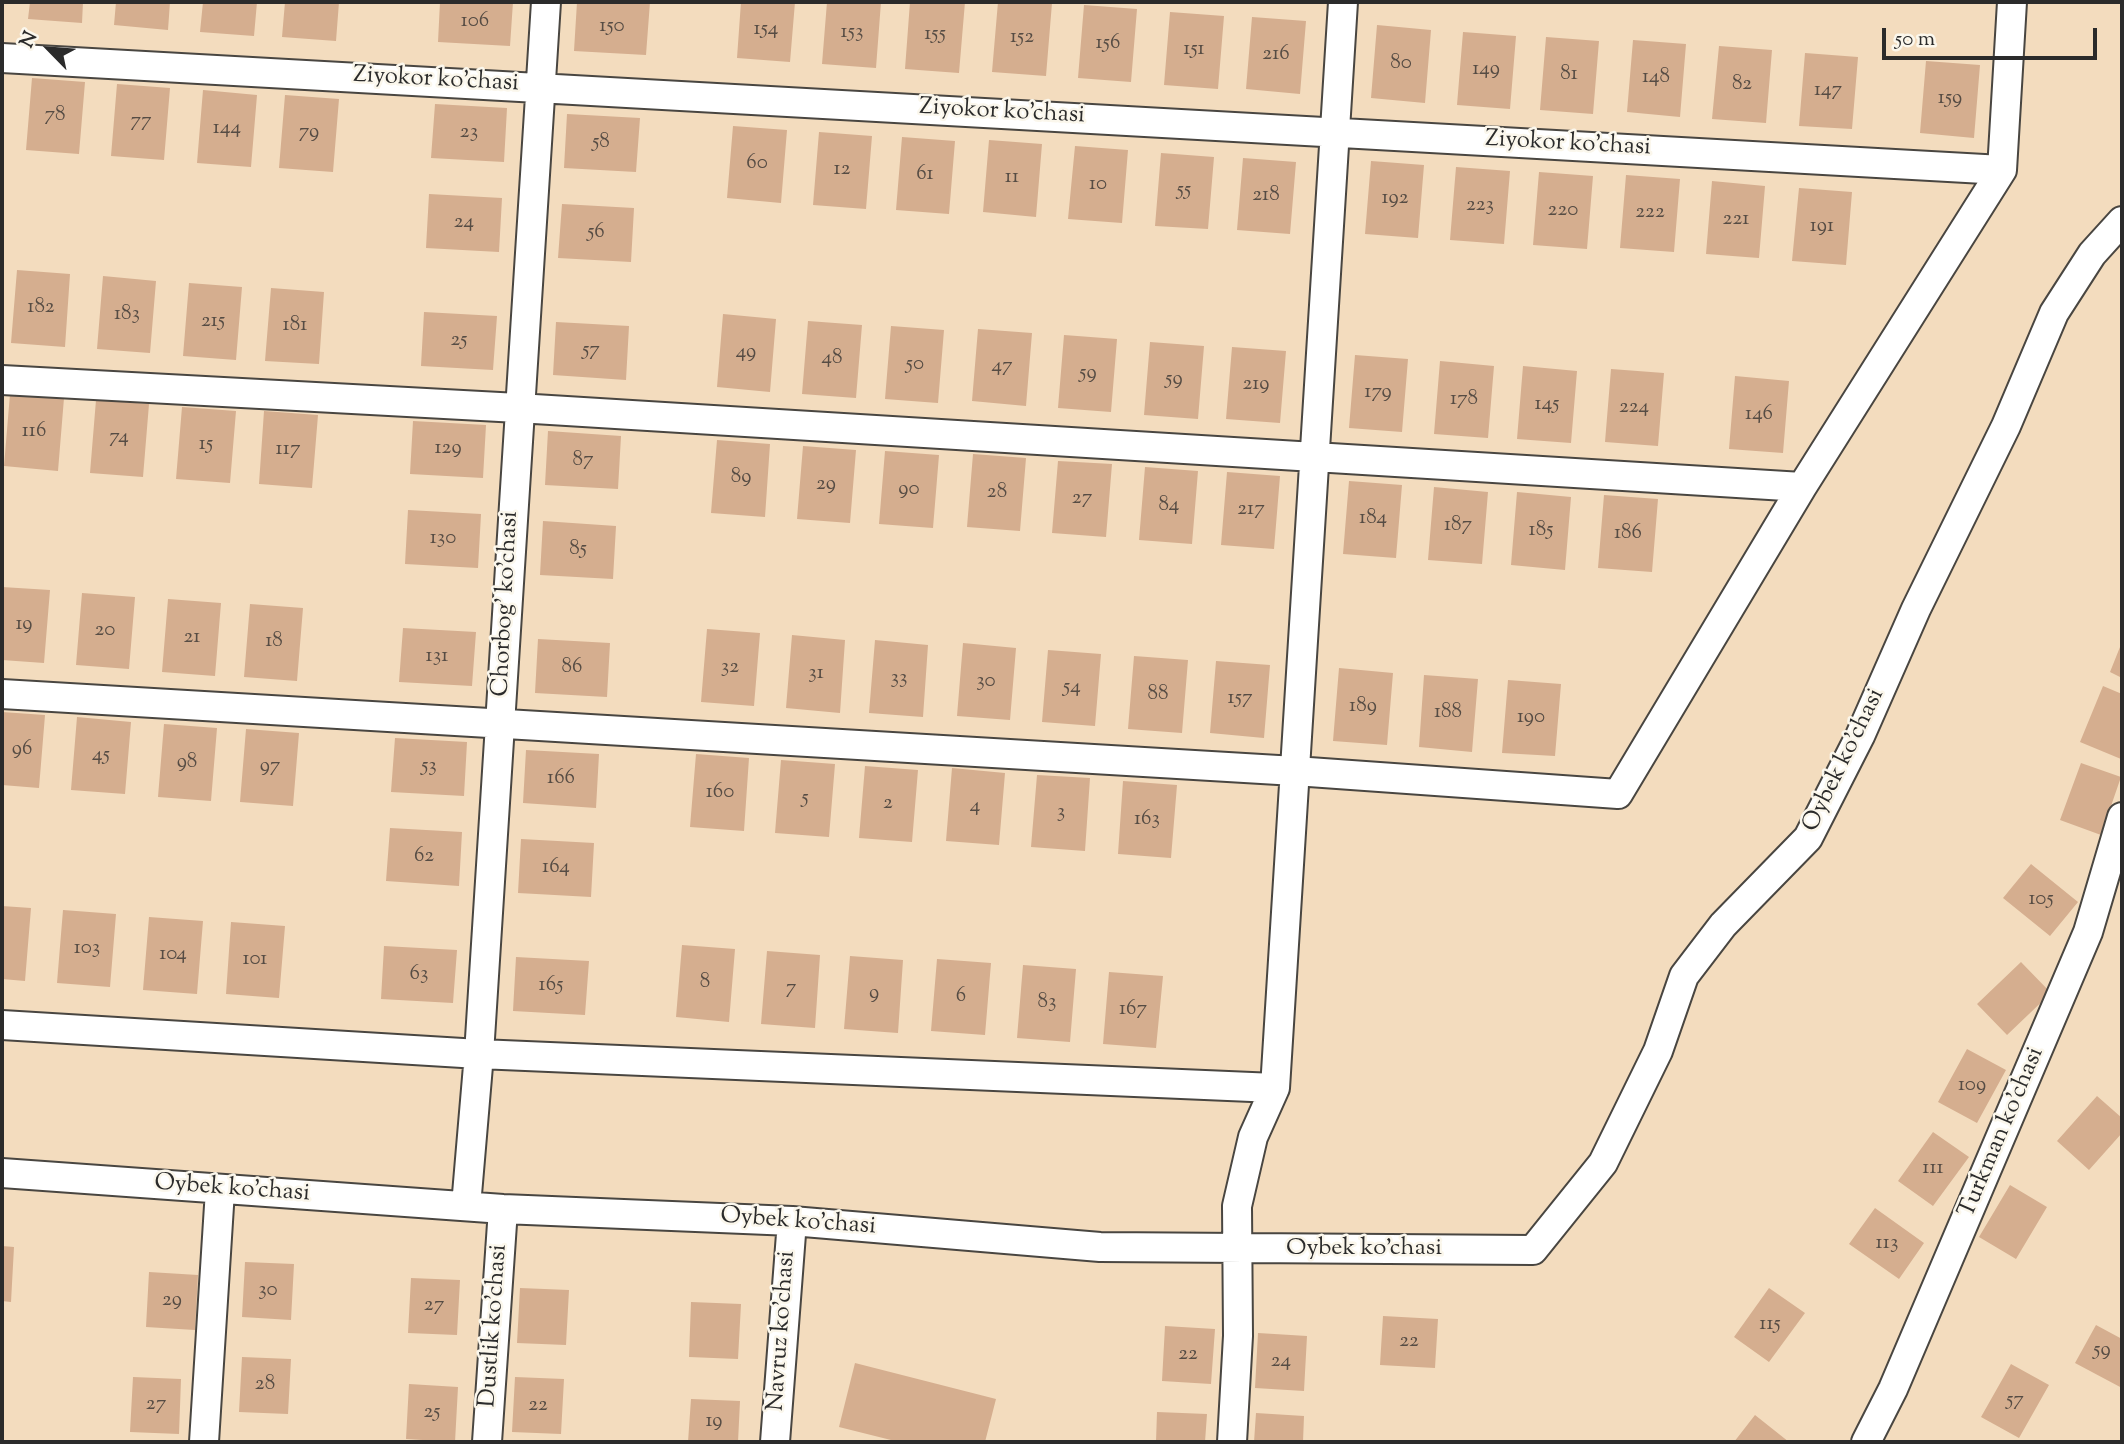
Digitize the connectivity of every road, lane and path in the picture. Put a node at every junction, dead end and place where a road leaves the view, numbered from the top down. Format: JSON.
{"nodes":[{"id":1,"x":546,"y":2,"type":"edge"},
{"id":2,"x":1343,"y":2,"type":"edge"},
{"id":3,"x":2012,"y":2,"type":"edge"},
{"id":4,"x":2,"y":58,"type":"edge"},
{"id":5,"x":540,"y":87,"type":"junction"},
{"id":6,"x":1336,"y":131,"type":"junction"},
{"id":7,"x":2001,"y":170,"type":"junction"},
{"id":8,"x":2122,"y":221,"type":"edge"},
{"id":9,"x":2,"y":380,"type":"edge"},
{"id":10,"x":518,"y":408,"type":"junction"},
{"id":11,"x":1314,"y":459,"type":"junction"},
{"id":12,"x":1802,"y":487,"type":"junction"},
{"id":13,"x":2,"y":694,"type":"edge"},
{"id":14,"x":500,"y":722,"type":"junction"},
{"id":15,"x":1295,"y":771,"type":"junction"},
{"id":16,"x":2122,"y":817,"type":"edge"},
{"id":17,"x":2,"y":1025,"type":"edge"},
{"id":18,"x":479,"y":1054,"type":"junction"},
{"id":19,"x":1275,"y":1087,"type":"junction"},
{"id":20,"x":2,"y":1172,"type":"edge"},
{"id":21,"x":220,"y":1190,"type":"junction"},
{"id":22,"x":466,"y":1206,"type":"junction"},
{"id":23,"x":503,"y":1209,"type":"junction"},
{"id":24,"x":792,"y":1220,"type":"junction"},
{"id":25,"x":1237,"y":1250,"type":"junction"},
{"id":26,"x":204,"y":1442,"type":"edge"},
{"id":27,"x":487,"y":1442,"type":"edge"},
{"id":28,"x":775,"y":1442,"type":"edge"},
{"id":29,"x":1232,"y":1442,"type":"edge"},
{"id":30,"x":1866,"y":1442,"type":"edge"}],
"edges":[{"from":1,"to":5,"type":"street","name":"Chorbog' ko'chasi"},
{"from":2,"to":6,"type":"street"},
{"from":3,"to":7,"type":"street"},
{"from":4,"to":5,"type":"street","name":"Ziyokor ko'chasi"},
{"from":5,"to":6,"type":"street","name":"Ziyokor ko'chasi"},
{"from":5,"to":10,"type":"street","name":"Chorbog' ko'chasi"},
{"from":6,"to":7,"type":"street","name":"Ziyokor ko'chasi"},
{"from":6,"to":11,"type":"street"},
{"from":7,"to":12,"type":"street"},
{"from":8,"to":25,"type":"street","name":"Oybek ko'chasi"},
{"from":9,"to":10,"type":"street"},
{"from":10,"to":11,"type":"street"},
{"from":10,"to":14,"type":"street","name":"Chorbog' ko'chasi"},
{"from":11,"to":12,"type":"street"},
{"from":11,"to":15,"type":"street"},
{"from":12,"to":15,"type":"street"},
{"from":13,"to":14,"type":"street"},
{"from":14,"to":15,"type":"street"},
{"from":14,"to":18,"type":"street","name":"Chorbog' ko'chasi"},
{"from":15,"to":19,"type":"street"},
{"from":16,"to":30,"type":"street","name":"Turkman ko'chasi"},
{"from":17,"to":18,"type":"street"},
{"from":18,"to":19,"type":"street"},
{"from":18,"to":22,"type":"street","name":"Chorbog' ko'chasi"},
{"from":19,"to":25,"type":"street"},
{"from":20,"to":21,"type":"street","name":"Oybek ko'chasi"},
{"from":21,"to":22,"type":"street","name":"Oybek ko'chasi"},
{"from":21,"to":26,"type":"street"},
{"from":22,"to":23,"type":"street","name":"Oybek ko'chasi"},
{"from":23,"to":24,"type":"street","name":"Oybek ko'chasi"},
{"from":23,"to":27,"type":"street","name":"Dustlik ko'chasi"},
{"from":24,"to":25,"type":"street","name":"Oybek ko'chasi"},
{"from":24,"to":28,"type":"street","name":"Navruz ko'chasi"},
{"from":25,"to":29,"type":"street"}]}
